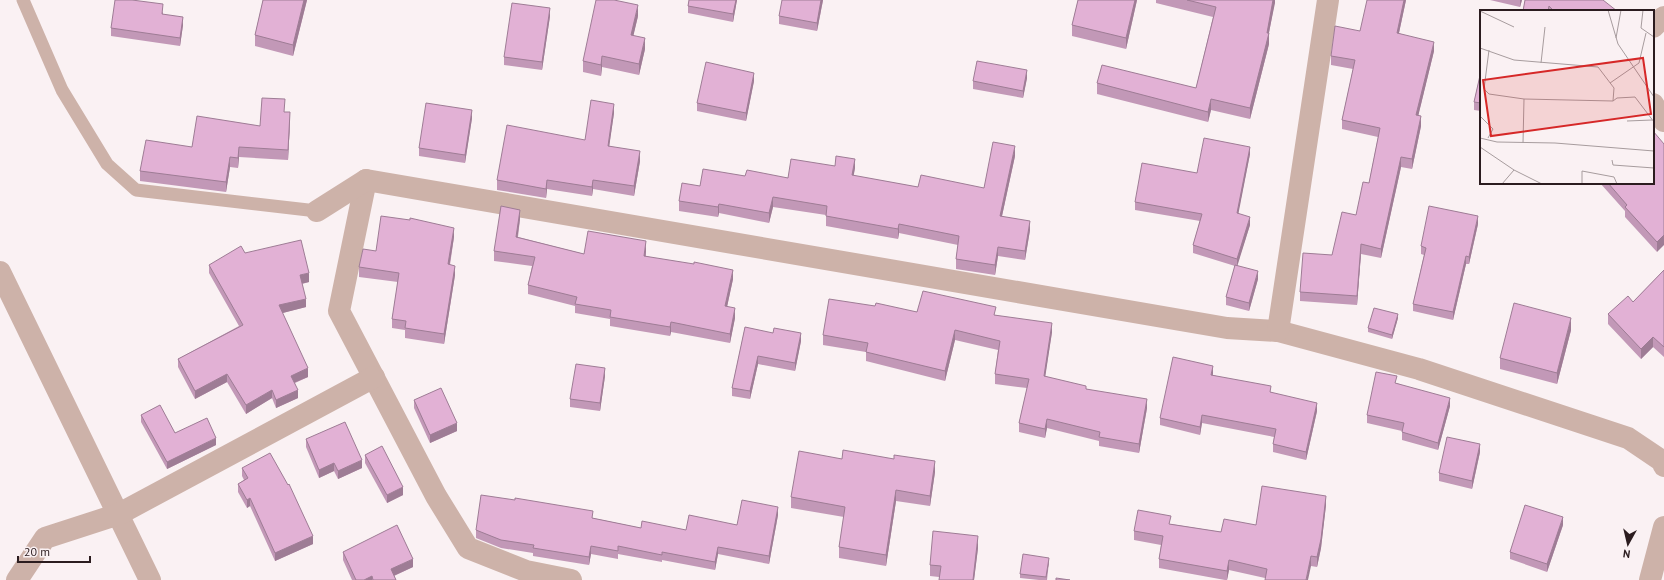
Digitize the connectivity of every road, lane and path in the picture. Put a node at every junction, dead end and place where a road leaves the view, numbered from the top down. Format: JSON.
{"nodes":[{"id":1,"x":23,"y":0,"type":"edge"},
{"id":2,"x":1328,"y":0,"type":"edge"},
{"id":3,"x":1664,"y":18,"type":"edge"},
{"id":4,"x":1654,"y":26,"type":"edge"},
{"id":5,"x":1654,"y":106,"type":"edge"},
{"id":6,"x":1664,"y":121,"type":"edge"},
{"id":7,"x":366,"y":180,"type":"junction"},
{"id":8,"x":317,"y":210,"type":"joint"},
{"id":9,"x":0,"y":272,"type":"edge"},
{"id":10,"x":1278,"y":331,"type":"junction"},
{"id":11,"x":374,"y":377,"type":"junction"},
{"id":12,"x":1664,"y":466,"type":"edge"},
{"id":13,"x":119,"y":514,"type":"junction"},
{"id":14,"x":1664,"y":527,"type":"edge"},
{"id":15,"x":17,"y":580,"type":"edge"},
{"id":16,"x":150,"y":580,"type":"edge"},
{"id":17,"x":571,"y":580,"type":"edge"},
{"id":18,"x":1650,"y":580,"type":"edge"}],
"edges":[{"from":1,"to":8,"type":"lane"},
{"from":2,"to":10,"type":"street"},
{"from":3,"to":4,"type":"street"},
{"from":5,"to":6,"type":"street"},
{"from":7,"to":8,"type":"street"},
{"from":7,"to":10,"type":"street"},
{"from":7,"to":11,"type":"street"},
{"from":9,"to":13,"type":"street"},
{"from":10,"to":12,"type":"street"},
{"from":11,"to":13,"type":"street"},
{"from":11,"to":17,"type":"street"},
{"from":13,"to":15,"type":"street"},
{"from":13,"to":16,"type":"street"},
{"from":14,"to":18,"type":"street"}]}
